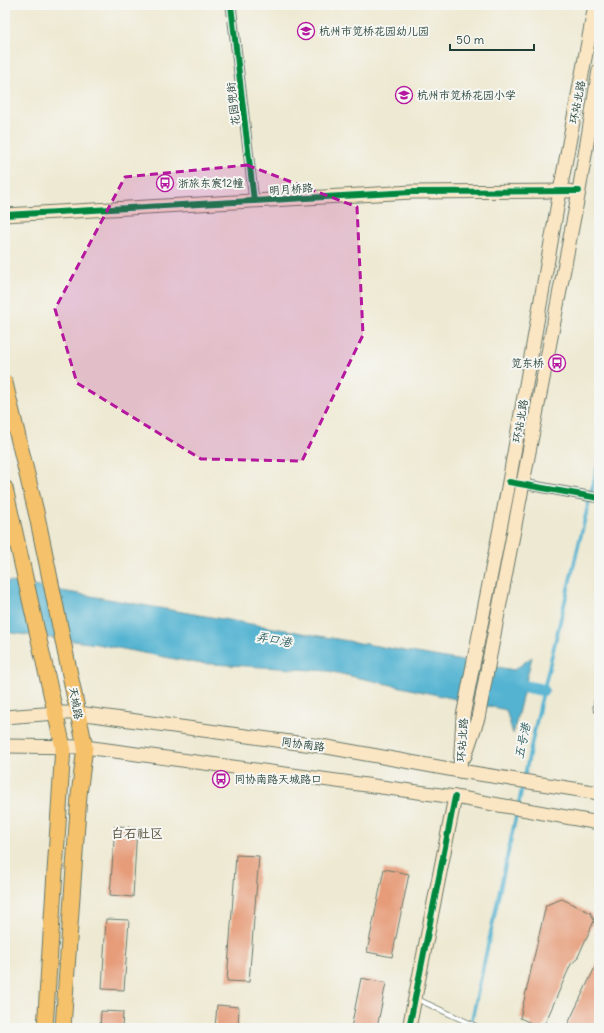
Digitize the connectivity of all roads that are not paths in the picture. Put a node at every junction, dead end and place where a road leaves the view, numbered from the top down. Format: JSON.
{"nodes":[{"id":1,"x":231,"y":5,"type":"edge"},
{"id":2,"x":595,"y":5,"type":"edge"},
{"id":3,"x":599,"y":70,"type":"edge"},
{"id":4,"x":560,"y":191,"type":"junction"},
{"id":5,"x":578,"y":191,"type":"junction"},
{"id":6,"x":254,"y":202,"type":"junction"},
{"id":7,"x":5,"y":215,"type":"edge"},
{"id":8,"x":5,"y":383,"type":"edge"},
{"id":9,"x":509,"y":482,"type":"junction"},
{"id":10,"x":522,"y":484,"type":"junction"},
{"id":11,"x":5,"y":488,"type":"edge"},
{"id":12,"x":599,"y":498,"type":"edge"},
{"id":13,"x":9,"y":519,"type":"edge"},
{"id":14,"x":56,"y":713,"type":"junction"},
{"id":15,"x":78,"y":713,"type":"junction"},
{"id":16,"x":5,"y":717,"type":"edge"},
{"id":17,"x":5,"y":746,"type":"edge"},
{"id":18,"x":64,"y":747,"type":"junction"},
{"id":19,"x":85,"y":747,"type":"junction"},
{"id":20,"x":460,"y":771,"type":"junction"},
{"id":21,"x":599,"y":793,"type":"edge"},
{"id":22,"x":456,"y":797,"type":"junction"},
{"id":23,"x":599,"y":823,"type":"edge"},
{"id":24,"x":415,"y":998,"type":"junction"},
{"id":25,"x":45,"y":1028,"type":"edge"},
{"id":26,"x":63,"y":1028,"type":"edge"},
{"id":27,"x":409,"y":1028,"type":"edge"},
{"id":28,"x":480,"y":1028,"type":"edge"}],
"edges":[{"from":1,"to":6,"type":"street","name":"花园兜街"},
{"from":2,"to":4,"type":"main road","name":"环站北路"},
{"from":3,"to":5,"type":"main road","name":"环站北路"},
{"from":4,"to":5,"type":"main road","name":"明月桥路"},
{"from":4,"to":6,"type":"main road","name":"明月桥路"},
{"from":4,"to":9,"type":"main road","name":"环站北路"},
{"from":5,"to":10,"type":"main road","name":"环站北路"},
{"from":6,"to":7,"type":"main road","name":"明月桥路"},
{"from":8,"to":15,"type":"main road","name":"天城路"},
{"from":9,"to":10,"type":"street"},
{"from":9,"to":20,"type":"main road","name":"环站北路"},
{"from":10,"to":12,"type":"street"},
{"from":10,"to":20,"type":"main road","name":"环站北路"},
{"from":11,"to":13,"type":"main road","name":"天城路"},
{"from":13,"to":14,"type":"main road","name":"天城路"},
{"from":14,"to":15,"type":"main road","name":"同协南路"},
{"from":14,"to":16,"type":"main road","name":"同协南路"},
{"from":14,"to":18,"type":"main road","name":"天城路"},
{"from":15,"to":19,"type":"main road","name":"天城路"},
{"from":15,"to":20,"type":"main road","name":"同协南路"},
{"from":17,"to":18,"type":"main road"},
{"from":18,"to":19,"type":"main road"},
{"from":18,"to":25,"type":"main road","name":"天城路"},
{"from":19,"to":22,"type":"main road"},
{"from":19,"to":26,"type":"main road","name":"天城路"},
{"from":20,"to":21,"type":"main road","name":"同协南路"},
{"from":22,"to":23,"type":"main road"},
{"from":22,"to":24,"type":"main road"},
{"from":24,"to":27,"type":"main road"},
{"from":24,"to":28,"type":"lane"}]}
